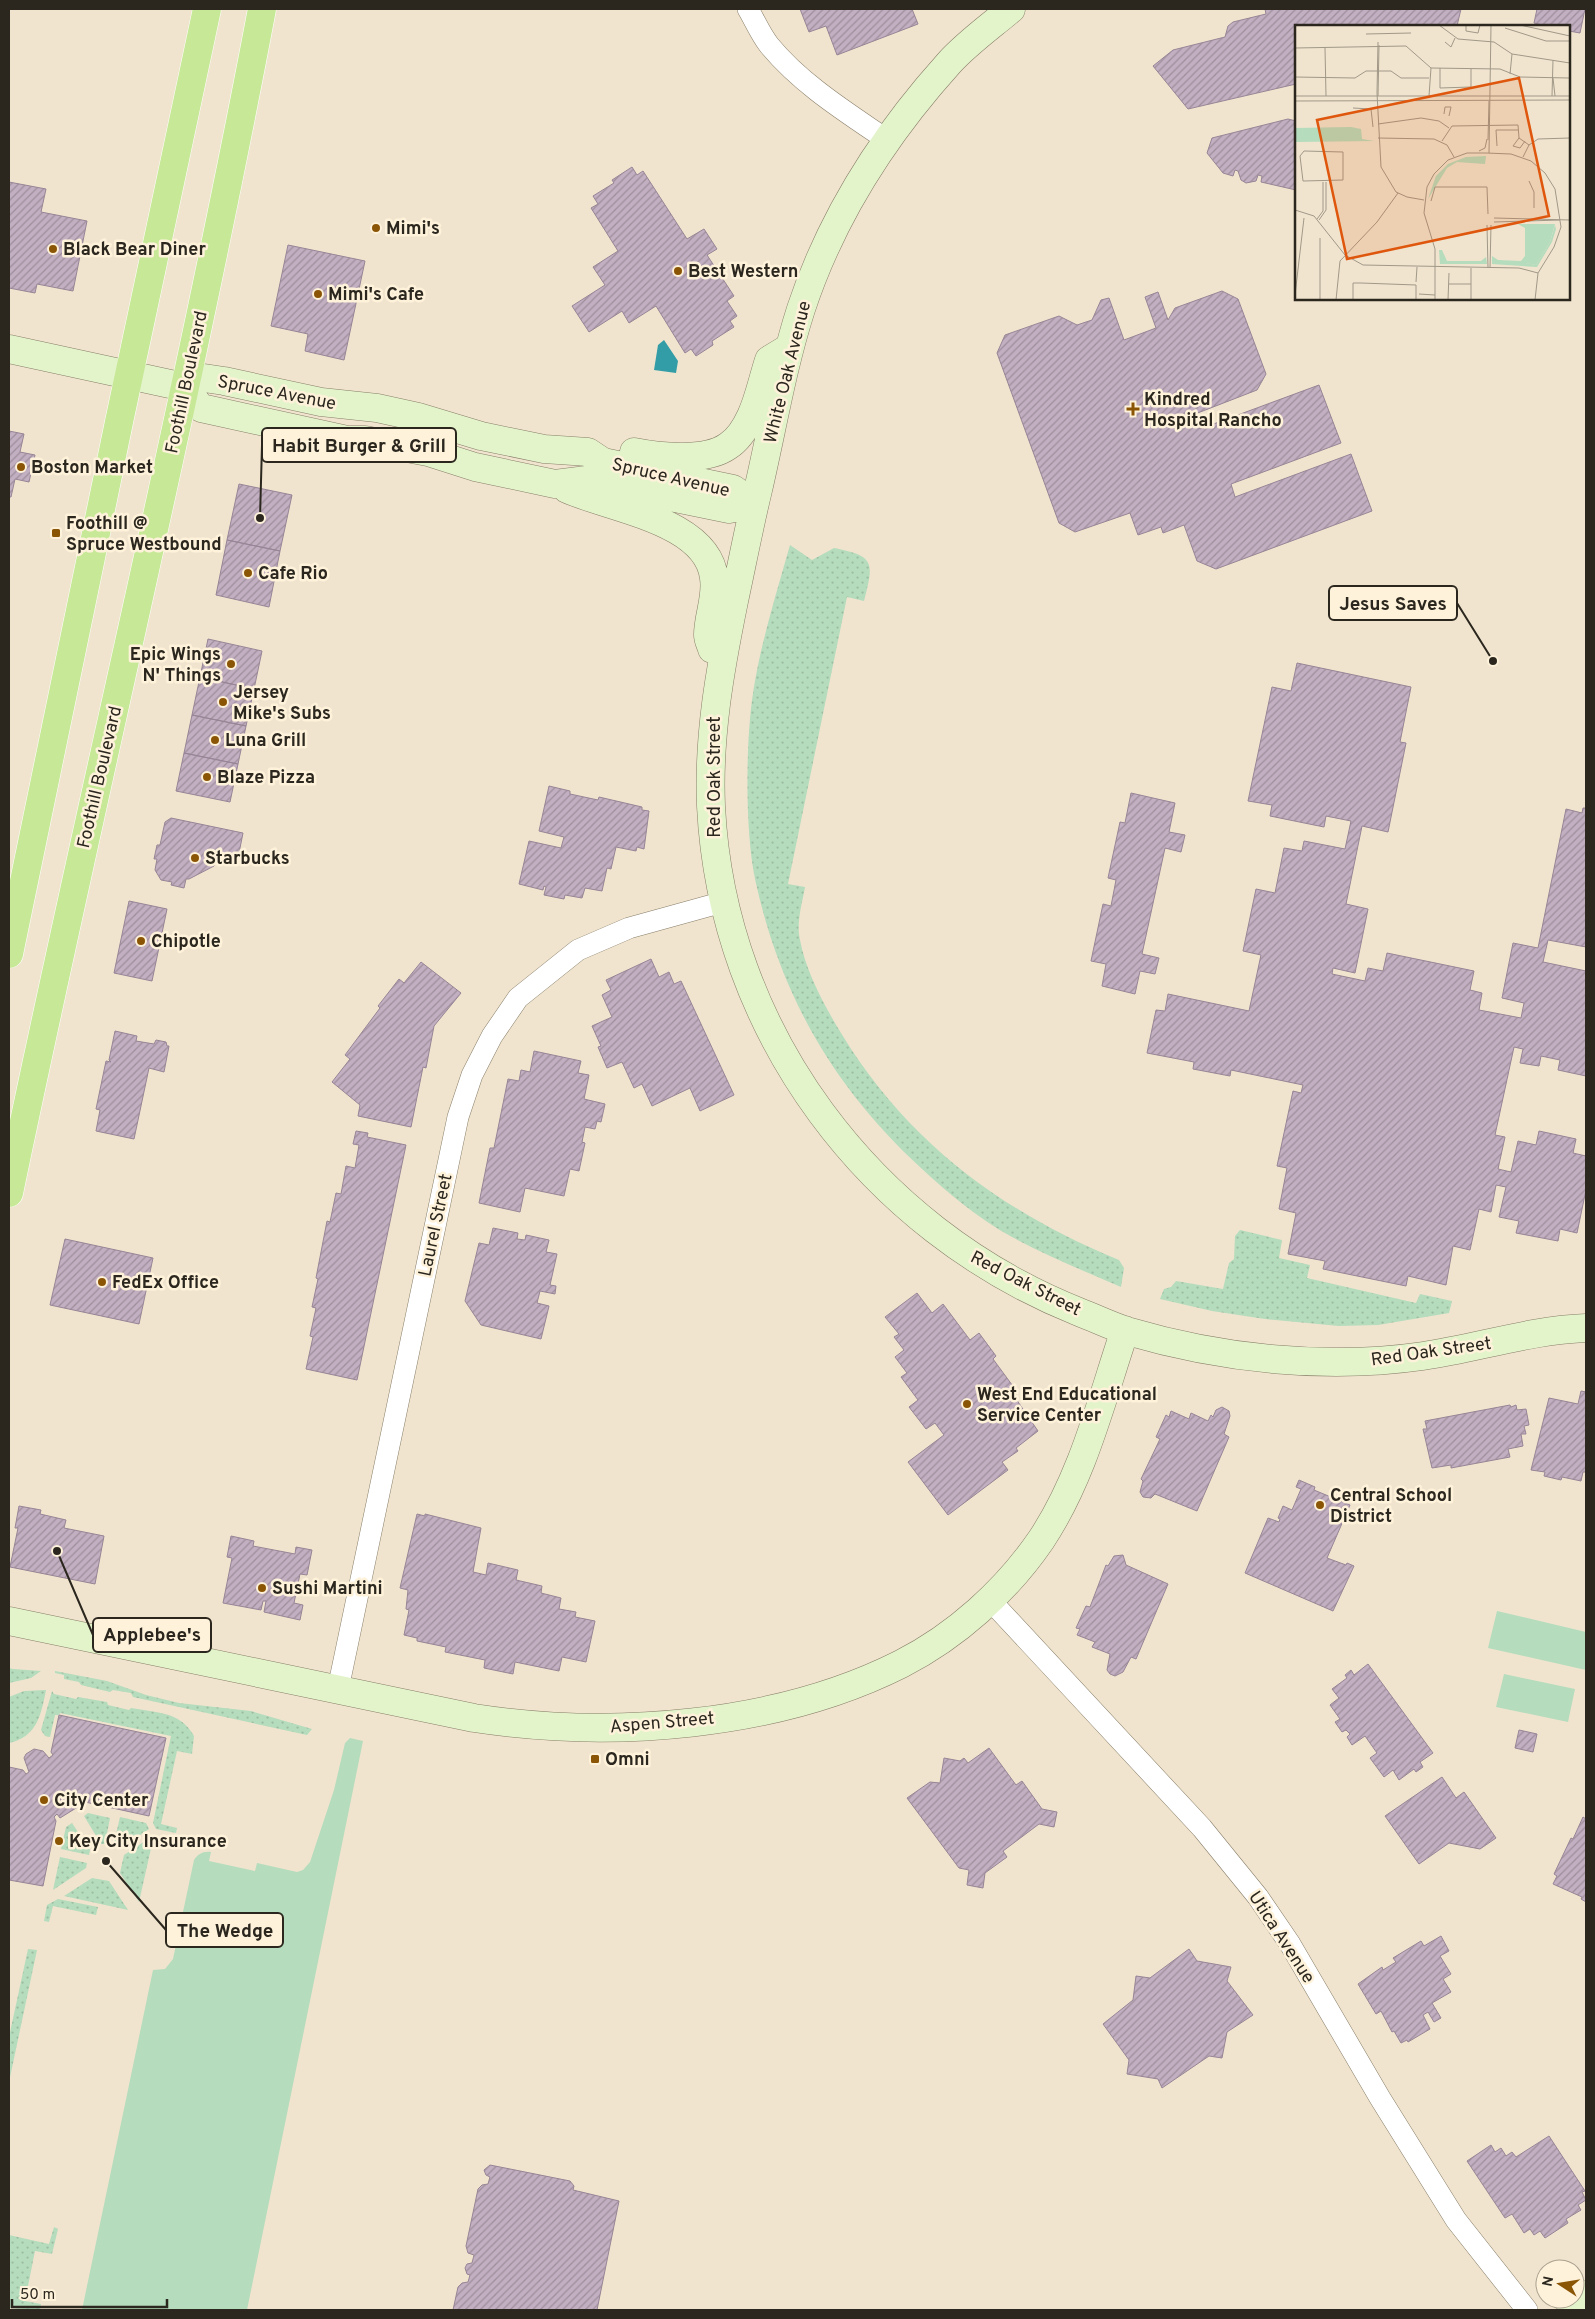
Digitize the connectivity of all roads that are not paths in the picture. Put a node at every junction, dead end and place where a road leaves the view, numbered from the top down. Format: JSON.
{"nodes":[{"id":1,"x":207,"y":9,"type":"edge"},
{"id":2,"x":262,"y":9,"type":"edge"},
{"id":3,"x":748,"y":9,"type":"edge"},
{"id":4,"x":1011,"y":9,"type":"edge"},
{"id":5,"x":887,"y":140,"type":"junction"},
{"id":6,"x":790,"y":347,"type":"junction"},
{"id":7,"x":9,"y":349,"type":"edge"},
{"id":8,"x":129,"y":376,"type":"junction"},
{"id":9,"x":184,"y":387,"type":"junction"},
{"id":10,"x":588,"y":452,"type":"junction"},
{"id":11,"x":555,"y":484,"type":"junction"},
{"id":12,"x":754,"y":504,"type":"junction"},
{"id":13,"x":720,"y":670,"type":"junction"},
{"id":14,"x":723,"y":902,"type":"junction"},
{"id":15,"x":9,"y":954,"type":"edge"},
{"id":16,"x":9,"y":1193,"type":"edge"},
{"id":17,"x":1586,"y":1328,"type":"edge"},
{"id":18,"x":1125,"y":1330,"type":"junction"},
{"id":19,"x":990,"y":1600,"type":"junction"},
{"id":20,"x":9,"y":1621,"type":"edge"},
{"id":21,"x":338,"y":1689,"type":"junction"},
{"id":22,"x":1586,"y":2295,"type":"edge"},
{"id":23,"x":1527,"y":2310,"type":"edge"},
{"id":24,"x":1571,"y":2310,"type":"edge"}],
"edges":[{"from":1,"to":8,"type":"main road"},
{"from":2,"to":9,"type":"main road","name":"Foothill Boulevard"},
{"from":3,"to":5,"type":"street"},
{"from":4,"to":5,"type":"street","name":"White Oak Avenue"},
{"from":5,"to":6,"type":"street","name":"White Oak Avenue"},
{"from":6,"to":10,"type":"street"},
{"from":6,"to":12,"type":"street","name":"White Oak Avenue"},
{"from":7,"to":8,"type":"street"},
{"from":8,"to":9,"type":"street"},
{"from":8,"to":15,"type":"main road"},
{"from":9,"to":10,"type":"street","name":"Spruce Avenue"},
{"from":9,"to":11,"type":"street","name":"Spruce Avenue"},
{"from":9,"to":16,"type":"main road","name":"Foothill Boulevard"},
{"from":10,"to":12,"type":"street","name":"Spruce Avenue"},
{"from":11,"to":12,"type":"street","name":"Spruce Avenue"},
{"from":11,"to":13,"type":"street"},
{"from":12,"to":13,"type":"street","name":"Red Oak Street"},
{"from":13,"to":14,"type":"street","name":"Red Oak Street"},
{"from":14,"to":18,"type":"street","name":"Red Oak Street"},
{"from":14,"to":21,"type":"street","name":"Laurel Street"},
{"from":17,"to":18,"type":"street","name":"Red Oak Street"},
{"from":18,"to":19,"type":"street","name":"Aspen Street"},
{"from":19,"to":21,"type":"street","name":"Aspen Street"},
{"from":19,"to":23,"type":"street","name":"Utica Avenue"},
{"from":20,"to":21,"type":"street","name":"Aspen Street"},
{"from":22,"to":24,"type":"street"}]}
